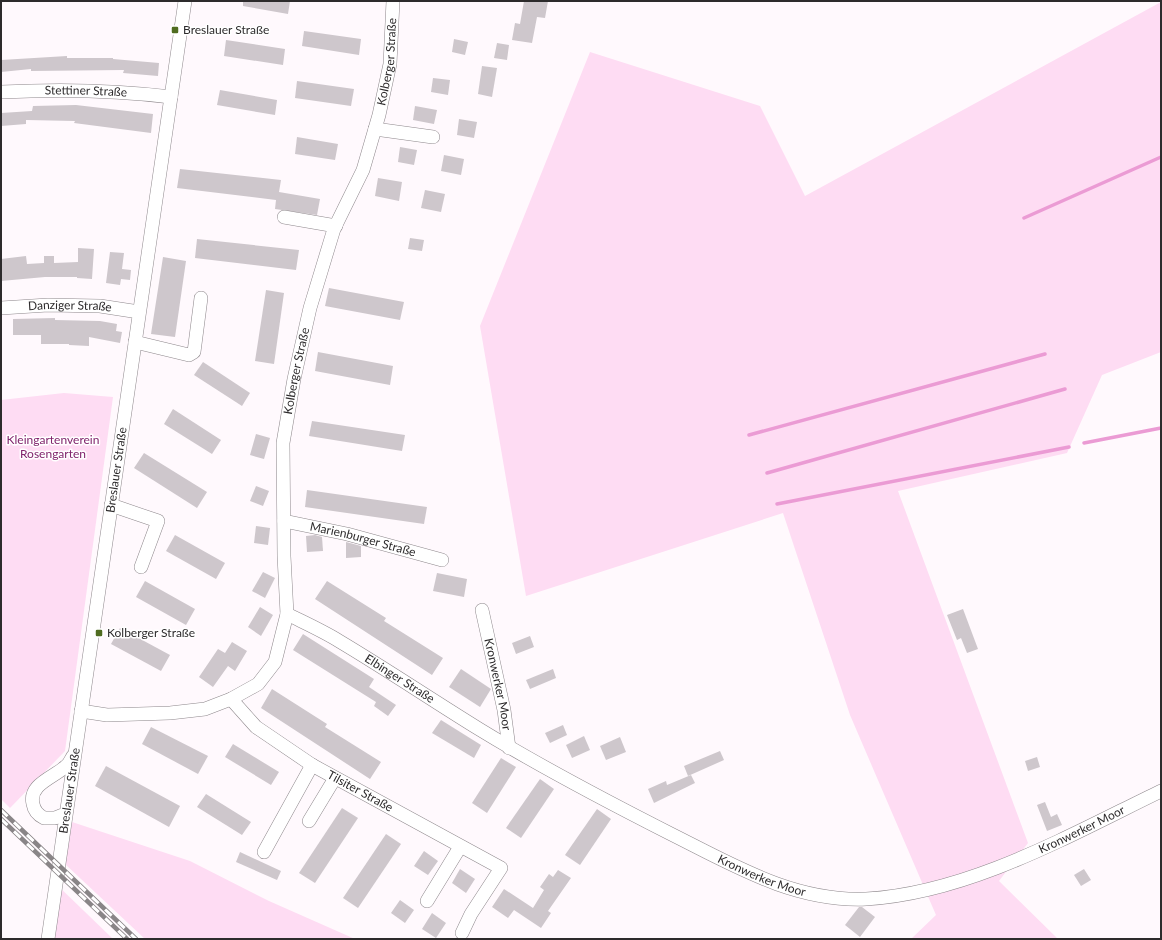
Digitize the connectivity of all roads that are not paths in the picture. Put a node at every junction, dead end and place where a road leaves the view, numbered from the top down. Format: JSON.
{"nodes":[{"id":1,"x":185,"y":1,"type":"edge"},
{"id":2,"x":393,"y":1,"type":"edge"},
{"id":3,"x":1,"y":92,"type":"edge"},
{"id":4,"x":172,"y":97,"type":"junction"},
{"id":5,"x":374,"y":129,"type":"junction"},
{"id":6,"x":434,"y":137,"type":"dead end"},
{"id":7,"x":284,"y":217,"type":"dead end"},
{"id":8,"x":336,"y":226,"type":"junction"},
{"id":9,"x":201,"y":298,"type":"dead end"},
{"id":10,"x":1,"y":308,"type":"edge"},
{"id":11,"x":139,"y":312,"type":"junction"},
{"id":12,"x":135,"y":342,"type":"junction"},
{"id":13,"x":111,"y":506,"type":"junction"},
{"id":14,"x":284,"y":521,"type":"junction"},
{"id":15,"x":442,"y":560,"type":"dead end"},
{"id":16,"x":141,"y":566,"type":"dead end"},
{"id":17,"x":482,"y":610,"type":"dead end"},
{"id":18,"x":287,"y":614,"type":"junction"},
{"id":19,"x":231,"y":699,"type":"junction"},
{"id":20,"x":81,"y":710,"type":"junction"},
{"id":21,"x":509,"y":748,"type":"junction"},
{"id":22,"x":73,"y":756,"type":"junction"},
{"id":23,"x":312,"y":766,"type":"junction"},
{"id":24,"x":335,"y":778,"type":"junction"},
{"id":25,"x":1161,"y":791,"type":"edge"},
{"id":26,"x":65,"y":814,"type":"junction"},
{"id":27,"x":309,"y":821,"type":"dead end"},
{"id":28,"x":460,"y":848,"type":"junction"},
{"id":29,"x":264,"y":852,"type":"dead end"},
{"id":30,"x":427,"y":902,"type":"dead end"},
{"id":31,"x":462,"y":933,"type":"dead end"},
{"id":32,"x":48,"y":939,"type":"edge"}],
"edges":[{"from":1,"to":4,"type":"street","name":"Breslauer Straße"},
{"from":2,"to":5,"type":"street","name":"Kolberger Straße"},
{"from":3,"to":4,"type":"street","name":"Stettiner Straße"},
{"from":4,"to":11,"type":"street","name":"Breslauer Straße"},
{"from":5,"to":6,"type":"street"},
{"from":5,"to":8,"type":"street","name":"Kolberger Straße"},
{"from":7,"to":8,"type":"street"},
{"from":8,"to":14,"type":"street","name":"Kolberger Straße"},
{"from":9,"to":12,"type":"street"},
{"from":10,"to":11,"type":"street","name":"Danziger Straße"},
{"from":11,"to":12,"type":"street","name":"Breslauer Straße"},
{"from":12,"to":13,"type":"street","name":"Breslauer Straße"},
{"from":13,"to":16,"type":"street"},
{"from":13,"to":20,"type":"street","name":"Breslauer Straße"},
{"from":14,"to":15,"type":"street","name":"Marienburger Straße"},
{"from":14,"to":18,"type":"street","name":"Kolberger Straße"},
{"from":17,"to":21,"type":"street","name":"Kronwerker Moor"},
{"from":18,"to":19,"type":"street","name":"Kolberger Straße"},
{"from":18,"to":21,"type":"street","name":"Elbinger Straße"},
{"from":19,"to":20,"type":"street","name":"Kolberger Straße"},
{"from":19,"to":23,"type":"street","name":"Tilsiter Straße"},
{"from":20,"to":22,"type":"street","name":"Breslauer Straße"},
{"from":21,"to":25,"type":"street","name":"Kronwerker Moor"},
{"from":22,"to":26,"type":"street","name":"Breslauer Straße"},
{"from":22,"to":26,"type":"street"},
{"from":23,"to":24,"type":"street","name":"Tilsiter Straße"},
{"from":23,"to":29,"type":"street"},
{"from":24,"to":27,"type":"street"},
{"from":24,"to":28,"type":"street","name":"Tilsiter Straße"},
{"from":26,"to":32,"type":"street","name":"Breslauer Straße"},
{"from":28,"to":30,"type":"street"},
{"from":28,"to":31,"type":"street","name":"Tilsiter Straße"}]}
